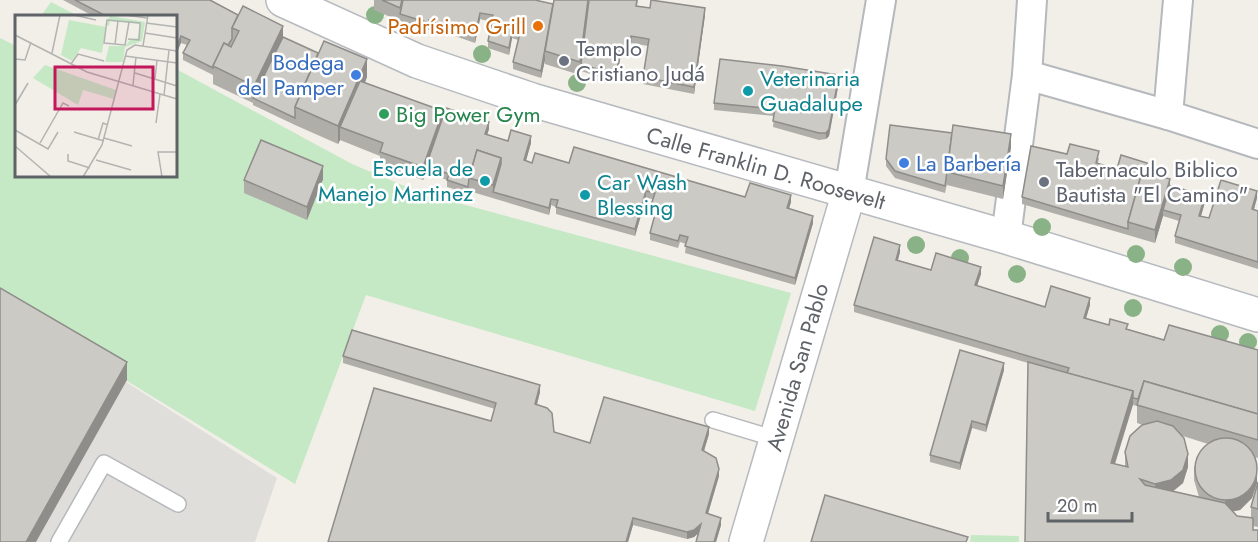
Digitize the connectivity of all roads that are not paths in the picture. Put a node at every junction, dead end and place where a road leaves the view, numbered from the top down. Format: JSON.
{"nodes":[{"id":1,"x":283,"y":0,"type":"edge"},
{"id":2,"x":881,"y":0,"type":"edge"},
{"id":3,"x":1032,"y":0,"type":"edge"},
{"id":4,"x":1178,"y":0,"type":"edge"},
{"id":5,"x":1027,"y":75,"type":"junction"},
{"id":6,"x":1168,"y":116,"type":"junction"},
{"id":7,"x":1258,"y":144,"type":"edge"},
{"id":8,"x":849,"y":192,"type":"junction"},
{"id":9,"x":1006,"y":237,"type":"junction"},
{"id":10,"x":1258,"y":315,"type":"edge"},
{"id":11,"x":713,"y":420,"type":"dead end"},
{"id":12,"x":776,"y":440,"type":"junction"},
{"id":13,"x":178,"y":504,"type":"dead end"},
{"id":14,"x":59,"y":542,"type":"edge"},
{"id":15,"x":746,"y":542,"type":"edge"}],
"edges":[{"from":1,"to":8,"type":"main road","name":"Calle Franklin D. Roosevelt"},
{"from":2,"to":8,"type":"street"},
{"from":3,"to":5,"type":"street"},
{"from":4,"to":6,"type":"street"},
{"from":5,"to":6,"type":"street"},
{"from":5,"to":9,"type":"street"},
{"from":6,"to":7,"type":"street"},
{"from":8,"to":9,"type":"main road","name":"Calle Franklin D. Roosevelt"},
{"from":8,"to":12,"type":"main road","name":"Avenida San Pablo"},
{"from":9,"to":10,"type":"main road","name":"Calle Franklin D. Roosevelt"},
{"from":11,"to":12,"type":"lane"},
{"from":12,"to":15,"type":"main road","name":"Avenida San Pablo"},
{"from":13,"to":14,"type":"lane"}]}
